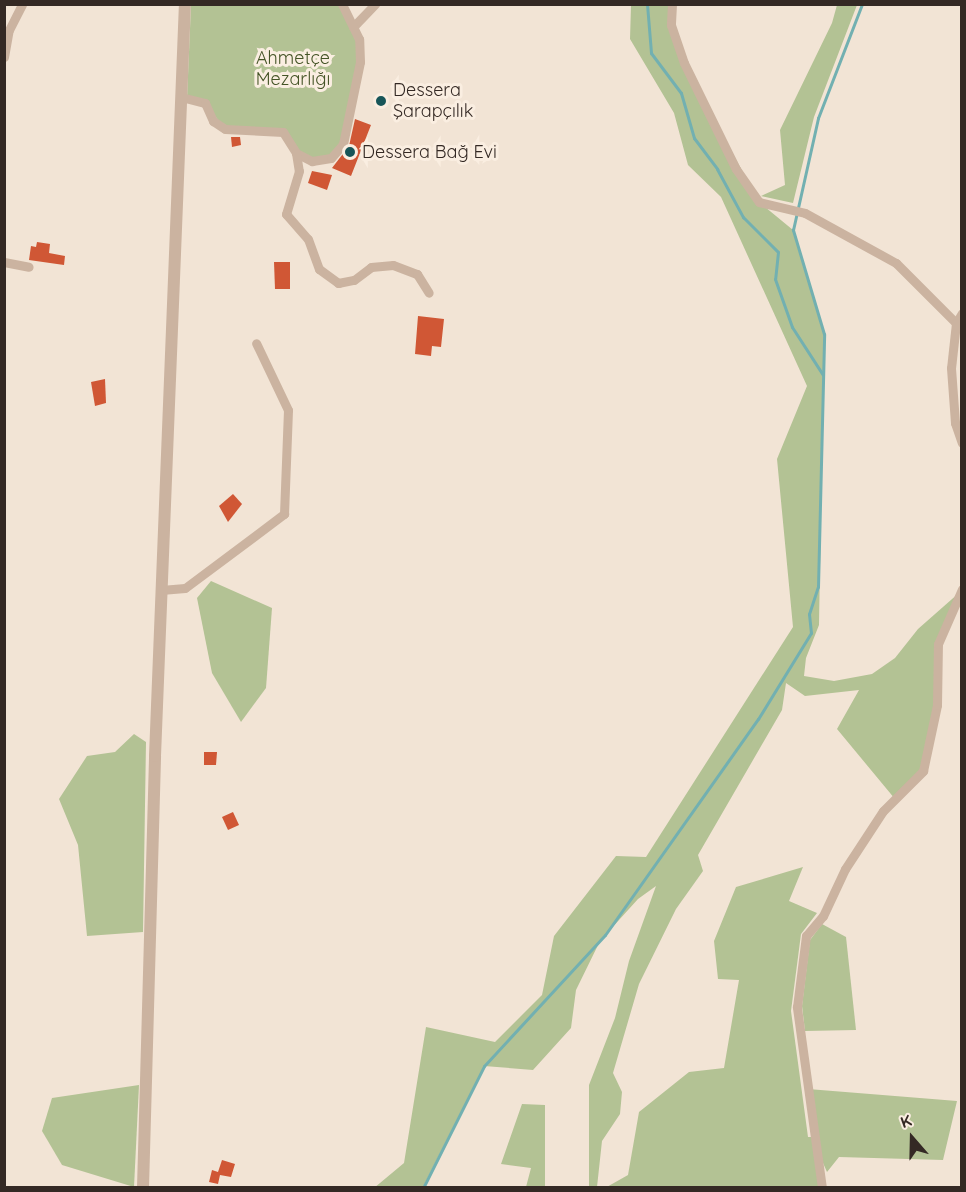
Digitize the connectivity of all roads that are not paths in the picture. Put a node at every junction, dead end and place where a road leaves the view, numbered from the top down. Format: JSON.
{"nodes":[{"id":1,"x":22,"y":4,"type":"edge"},
{"id":2,"x":185,"y":4,"type":"edge"},
{"id":3,"x":342,"y":4,"type":"edge"},
{"id":4,"x":375,"y":4,"type":"edge"},
{"id":5,"x":672,"y":4,"type":"edge"},
{"id":6,"x":353,"y":27,"type":"junction"},
{"id":7,"x":4,"y":57,"type":"edge"},
{"id":8,"x":181,"y":98,"type":"junction"},
{"id":9,"x":296,"y":153,"type":"junction"},
{"id":10,"x":4,"y":262,"type":"edge"},
{"id":11,"x":29,"y":267,"type":"dead end"},
{"id":12,"x":429,"y":293,"type":"dead end"},
{"id":13,"x":962,"y":313,"type":"edge"},
{"id":14,"x":956,"y":323,"type":"junction"},
{"id":15,"x":256,"y":343,"type":"dead end"},
{"id":16,"x":962,"y":443,"type":"edge"},
{"id":17,"x":962,"y":589,"type":"edge"},
{"id":18,"x":161,"y":590,"type":"junction"},
{"id":19,"x":143,"y":1188,"type":"edge"},
{"id":20,"x":822,"y":1188,"type":"edge"}],
"edges":[{"from":1,"to":7,"type":"street"},
{"from":2,"to":8,"type":"street"},
{"from":3,"to":6,"type":"street"},
{"from":4,"to":6,"type":"street"},
{"from":5,"to":14,"type":"street"},
{"from":6,"to":9,"type":"street"},
{"from":8,"to":9,"type":"street"},
{"from":8,"to":18,"type":"street"},
{"from":9,"to":12,"type":"street"},
{"from":10,"to":11,"type":"street"},
{"from":13,"to":14,"type":"street"},
{"from":14,"to":16,"type":"street"},
{"from":15,"to":18,"type":"street"},
{"from":17,"to":20,"type":"street"},
{"from":18,"to":19,"type":"street"}]}
